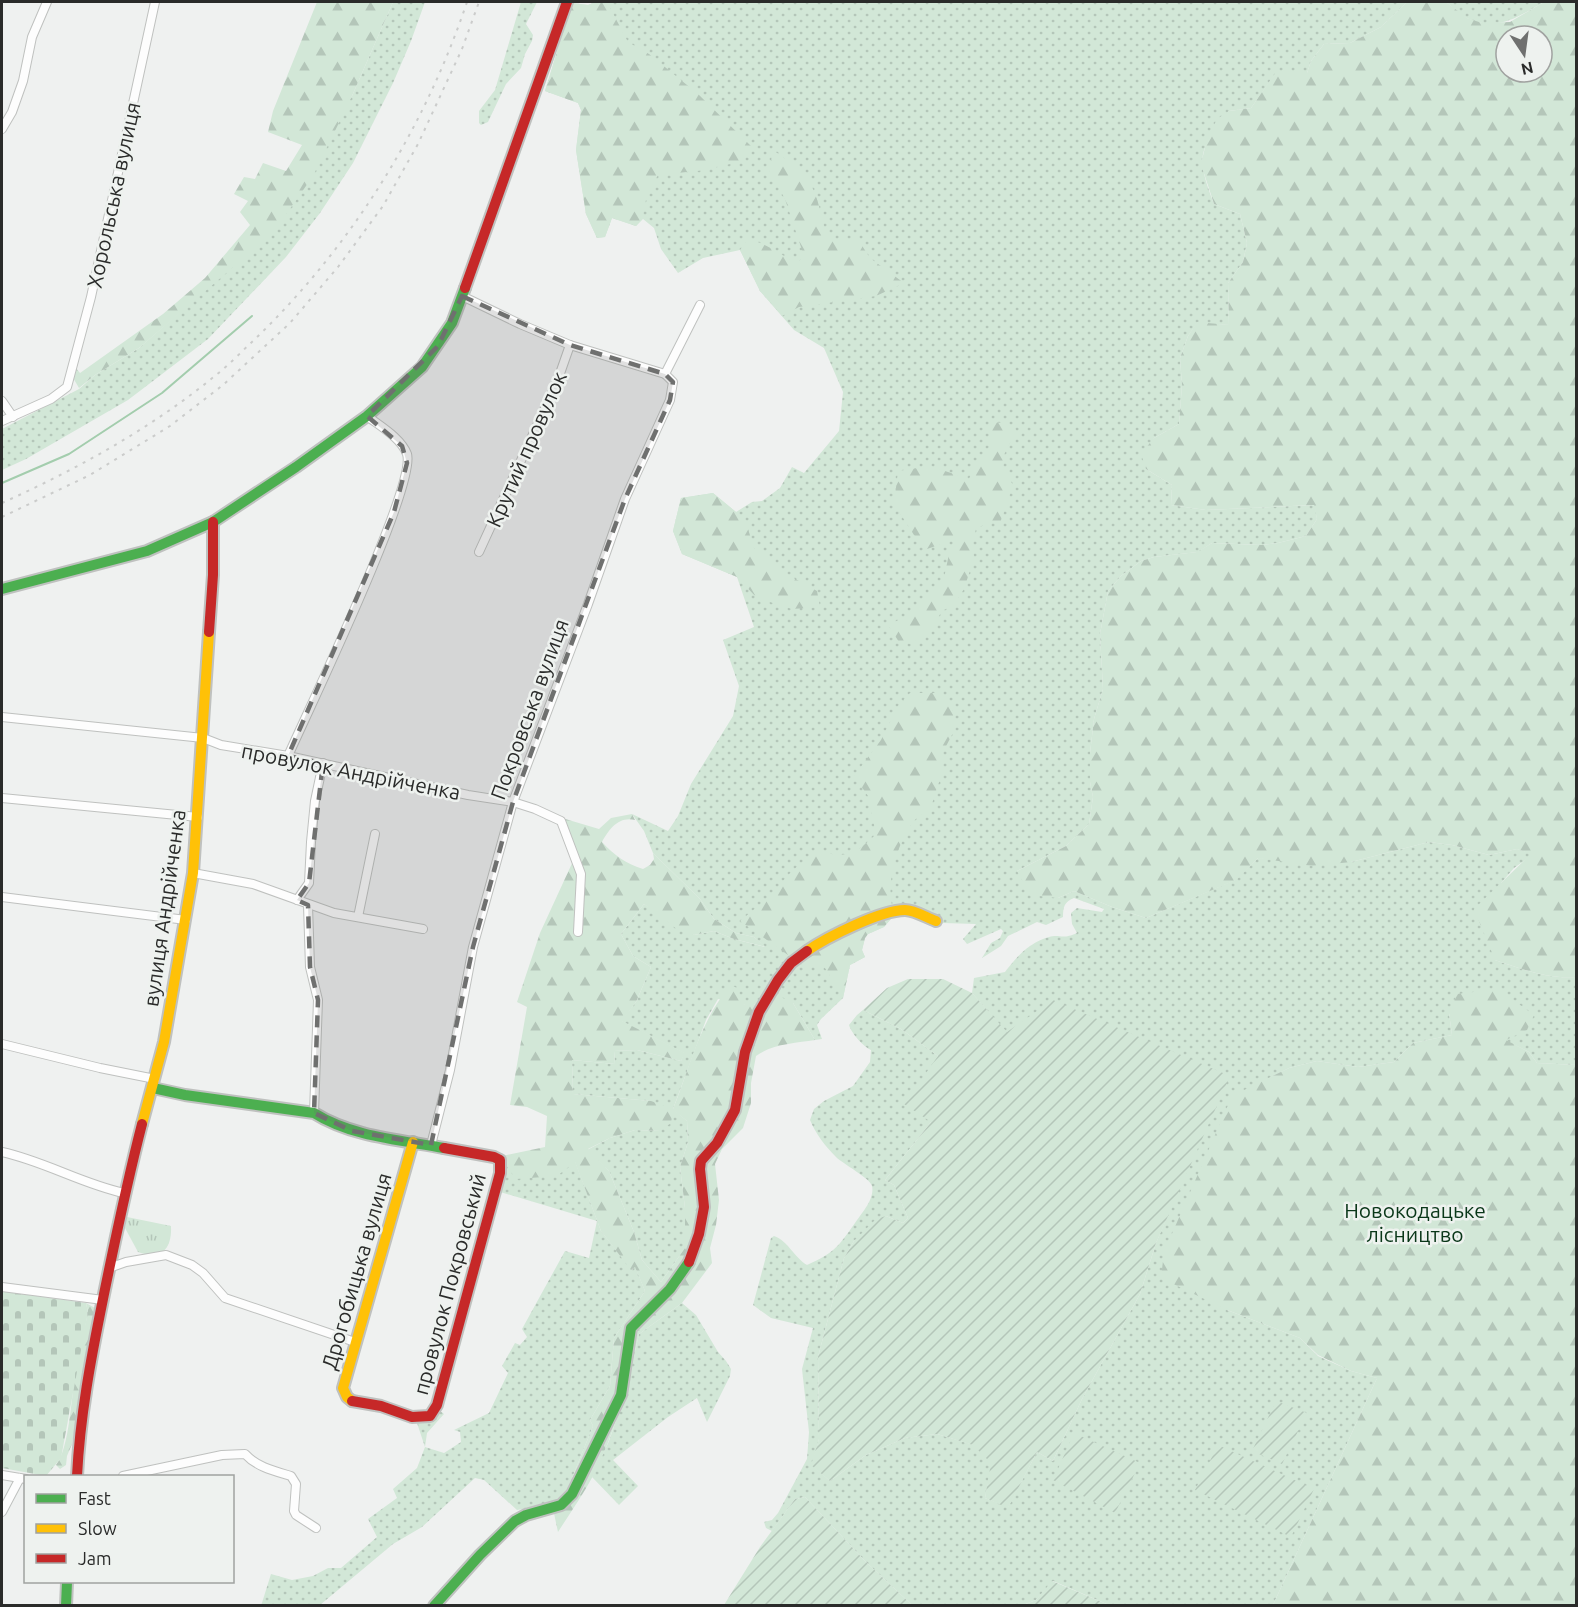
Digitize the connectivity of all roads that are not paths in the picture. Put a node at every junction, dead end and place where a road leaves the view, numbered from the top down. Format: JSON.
{"nodes":[{"id":1,"x":47,"y":2,"type":"edge"},
{"id":2,"x":155,"y":2,"type":"edge"},
{"id":3,"x":567,"y":2,"type":"edge"},
{"id":4,"x":2,"y":129,"type":"edge"},
{"id":5,"x":462,"y":296,"type":"junction"},
{"id":6,"x":700,"y":305,"type":"dead end"},
{"id":7,"x":570,"y":345,"type":"junction"},
{"id":8,"x":665,"y":374,"type":"junction"},
{"id":9,"x":2,"y":400,"type":"edge"},
{"id":10,"x":368,"y":416,"type":"junction"},
{"id":11,"x":13,"y":417,"type":"junction"},
{"id":12,"x":2,"y":421,"type":"edge"},
{"id":13,"x":213,"y":522,"type":"junction"},
{"id":14,"x":479,"y":552,"type":"dead end"},
{"id":15,"x":2,"y":589,"type":"edge"},
{"id":16,"x":2,"y":717,"type":"edge"},
{"id":17,"x":203,"y":738,"type":"junction"},
{"id":18,"x":288,"y":756,"type":"junction"},
{"id":19,"x":323,"y":763,"type":"junction"},
{"id":20,"x":2,"y":798,"type":"edge"},
{"id":21,"x":513,"y":802,"type":"junction"},
{"id":22,"x":198,"y":817,"type":"junction"},
{"id":23,"x":375,"y":834,"type":"dead end"},
{"id":24,"x":193,"y":873,"type":"junction"},
{"id":25,"x":2,"y":897,"type":"edge"},
{"id":26,"x":297,"y":900,"type":"junction"},
{"id":27,"x":308,"y":905,"type":"junction"},
{"id":28,"x":358,"y":917,"type":"junction"},
{"id":29,"x":186,"y":920,"type":"junction"},
{"id":30,"x":936,"y":921,"type":"dead end"},
{"id":31,"x":423,"y":929,"type":"dead end"},
{"id":32,"x":578,"y":932,"type":"dead end"},
{"id":33,"x":2,"y":1044,"type":"edge"},
{"id":34,"x":154,"y":1083,"type":"junction"},
{"id":35,"x":314,"y":1113,"type":"junction"},
{"id":36,"x":413,"y":1142,"type":"junction"},
{"id":37,"x":431,"y":1145,"type":"junction"},
{"id":38,"x":2,"y":1152,"type":"edge"},
{"id":39,"x":124,"y":1193,"type":"junction"},
{"id":40,"x":109,"y":1268,"type":"junction"},
{"id":41,"x":2,"y":1287,"type":"edge"},
{"id":42,"x":103,"y":1300,"type":"junction"},
{"id":43,"x":355,"y":1342,"type":"junction"},
{"id":44,"x":430,"y":1416,"type":"joint"},
{"id":45,"x":2,"y":1475,"type":"edge"},
{"id":46,"x":77,"y":1475,"type":"edge"},
{"id":47,"x":128,"y":1475,"type":"edge"},
{"id":48,"x":22,"y":1478,"type":"edge"},
{"id":49,"x":2,"y":1512,"type":"edge"},
{"id":50,"x":316,"y":1528,"type":"dead end"},
{"id":51,"x":67,"y":1583,"type":"edge"},
{"id":52,"x":66,"y":1605,"type":"edge"},
{"id":53,"x":434,"y":1605,"type":"edge"}],
"edges":[{"from":1,"to":4,"type":"street"},
{"from":2,"to":11,"type":"street","name":"Хорольська вулиця"},
{"from":3,"to":5,"type":"street"},
{"from":5,"to":7,"type":"street","name":"Крутий провулок"},
{"from":5,"to":10,"type":"street"},
{"from":6,"to":8,"type":"street"},
{"from":7,"to":8,"type":"street","name":"Крутий провулок"},
{"from":7,"to":14,"type":"street","name":"Крутий провулок"},
{"from":8,"to":21,"type":"street","name":"Покровська вулиця"},
{"from":9,"to":11,"type":"street"},
{"from":10,"to":13,"type":"street"},
{"from":10,"to":18,"type":"street"},
{"from":11,"to":12,"type":"street"},
{"from":13,"to":15,"type":"street"},
{"from":13,"to":17,"type":"street","name":"вулиця Андрійченка"},
{"from":16,"to":17,"type":"street","name":"провулок Андрійченка"},
{"from":17,"to":18,"type":"street","name":"провулок Андрійченка"},
{"from":17,"to":22,"type":"street","name":"вулиця Андрійченка"},
{"from":18,"to":19,"type":"street","name":"провулок Андрійченка"},
{"from":19,"to":21,"type":"street","name":"провулок Андрійченка"},
{"from":19,"to":26,"type":"street"},
{"from":20,"to":22,"type":"street"},
{"from":21,"to":32,"type":"street","name":"провулок Андрійченка"},
{"from":21,"to":37,"type":"street","name":"Покровська вулиця"},
{"from":22,"to":24,"type":"street","name":"вулиця Андрійченка"},
{"from":23,"to":28,"type":"street"},
{"from":24,"to":26,"type":"street"},
{"from":24,"to":29,"type":"street","name":"вулиця Андрійченка"},
{"from":25,"to":29,"type":"street"},
{"from":26,"to":27,"type":"street"},
{"from":27,"to":28,"type":"street"},
{"from":27,"to":35,"type":"street"},
{"from":28,"to":31,"type":"street"},
{"from":29,"to":34,"type":"street","name":"вулиця Андрійченка"},
{"from":30,"to":53,"type":"street"},
{"from":33,"to":34,"type":"street"},
{"from":34,"to":35,"type":"street"},
{"from":34,"to":39,"type":"street","name":"вулиця Андрійченка"},
{"from":35,"to":36,"type":"street"},
{"from":36,"to":37,"type":"street"},
{"from":36,"to":43,"type":"street","name":"Дрогобицька вулиця"},
{"from":37,"to":44,"type":"street","name":"провулок Покровський"},
{"from":38,"to":39,"type":"street"},
{"from":39,"to":40,"type":"street","name":"вулиця Андрійченка"},
{"from":40,"to":42,"type":"street","name":"вулиця Андрійченка"},
{"from":40,"to":43,"type":"street"},
{"from":41,"to":42,"type":"street"},
{"from":42,"to":46,"type":"street","name":"вулиця Андрійченка"},
{"from":43,"to":44,"type":"street","name":"Дрогобицька вулиця"},
{"from":45,"to":48,"type":"street"},
{"from":47,"to":50,"type":"street"},
{"from":48,"to":49,"type":"street"},
{"from":51,"to":52,"type":"street"}]}
